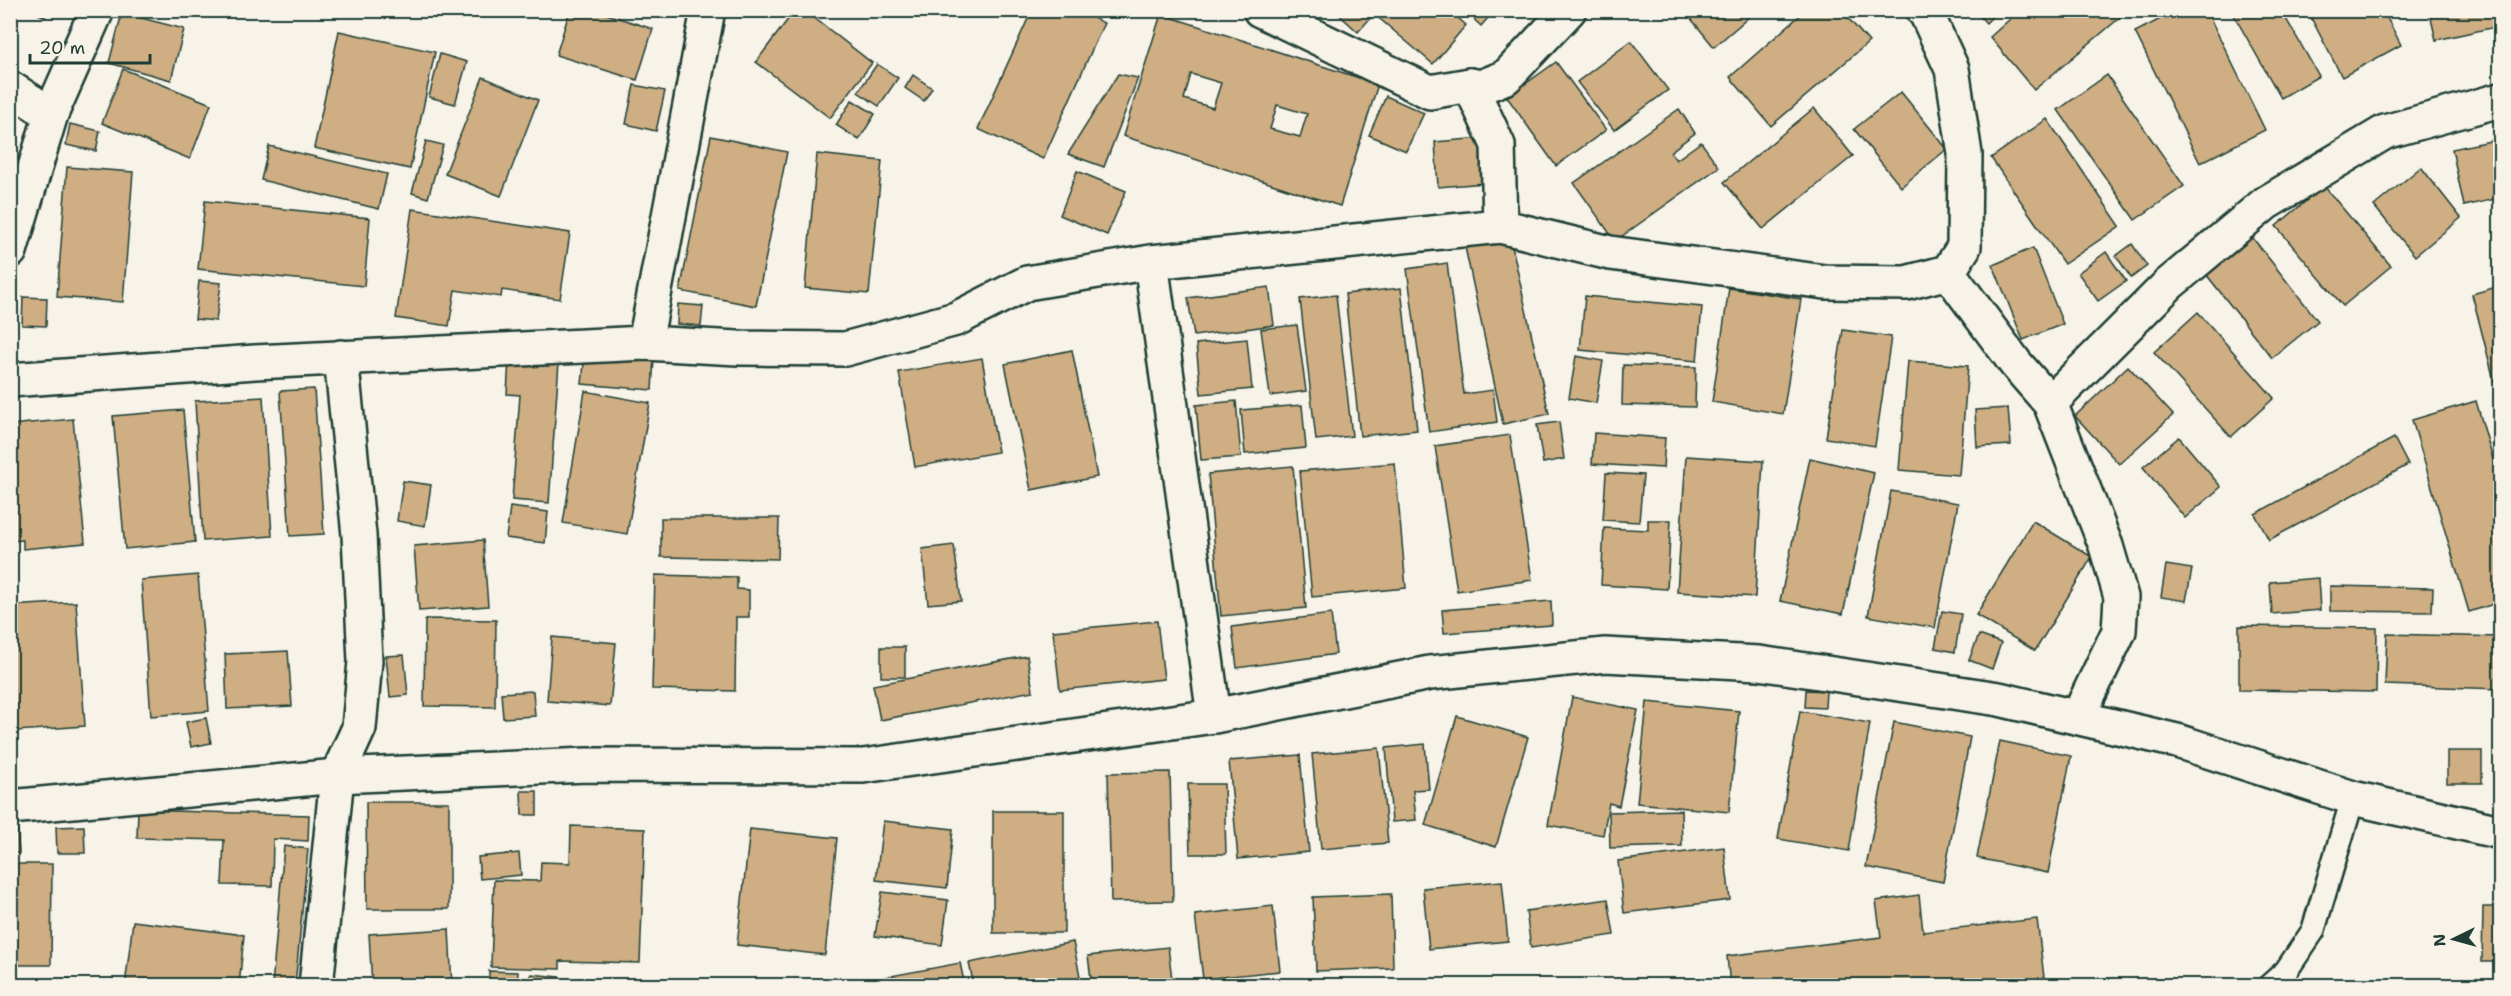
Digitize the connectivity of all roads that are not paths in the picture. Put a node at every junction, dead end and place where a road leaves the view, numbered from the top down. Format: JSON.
{"nodes":[{"id":1,"x":97,"y":10,"type":"edge"},
{"id":2,"x":708,"y":10,"type":"edge"},
{"id":3,"x":1260,"y":10,"type":"edge"},
{"id":4,"x":1569,"y":10,"type":"edge"},
{"id":5,"x":1923,"y":10,"type":"edge"},
{"id":6,"x":1470,"y":85,"type":"junction"},
{"id":7,"x":10,"y":88,"type":"edge"},
{"id":8,"x":2500,"y":100,"type":"edge"},
{"id":9,"x":51,"y":114,"type":"junction"},
{"id":10,"x":1500,"y":226,"type":"junction"},
{"id":11,"x":10,"y":251,"type":"edge"},
{"id":12,"x":1151,"y":262,"type":"junction"},
{"id":13,"x":1948,"y":272,"type":"junction"},
{"id":14,"x":645,"y":343,"type":"junction"},
{"id":15,"x":341,"y":357,"type":"junction"},
{"id":16,"x":10,"y":380,"type":"edge"},
{"id":17,"x":2050,"y":403,"type":"junction"},
{"id":18,"x":1214,"y":716,"type":"junction"},
{"id":19,"x":2078,"y":717,"type":"junction"},
{"id":20,"x":337,"y":776,"type":"junction"},
{"id":21,"x":2353,"y":798,"type":"junction"},
{"id":22,"x":10,"y":807,"type":"edge"},
{"id":23,"x":2500,"y":832,"type":"edge"},
{"id":24,"x":316,"y":986,"type":"edge"},
{"id":25,"x":2269,"y":986,"type":"edge"}],
"edges":[{"from":1,"to":9,"type":"street"},
{"from":2,"to":14,"type":"street"},
{"from":3,"to":6,"type":"street"},
{"from":4,"to":6,"type":"street"},
{"from":5,"to":13,"type":"street"},
{"from":6,"to":10,"type":"street"},
{"from":7,"to":9,"type":"street"},
{"from":8,"to":17,"type":"street"},
{"from":9,"to":11,"type":"street"},
{"from":10,"to":12,"type":"street"},
{"from":10,"to":13,"type":"street"},
{"from":12,"to":14,"type":"street"},
{"from":12,"to":18,"type":"street"},
{"from":13,"to":17,"type":"street"},
{"from":14,"to":15,"type":"street"},
{"from":15,"to":16,"type":"street"},
{"from":15,"to":20,"type":"street"},
{"from":17,"to":19,"type":"street"},
{"from":18,"to":19,"type":"street"},
{"from":18,"to":20,"type":"street"},
{"from":19,"to":21,"type":"street"},
{"from":20,"to":22,"type":"street"},
{"from":20,"to":24,"type":"street"},
{"from":21,"to":23,"type":"street"},
{"from":21,"to":25,"type":"lane"}]}
